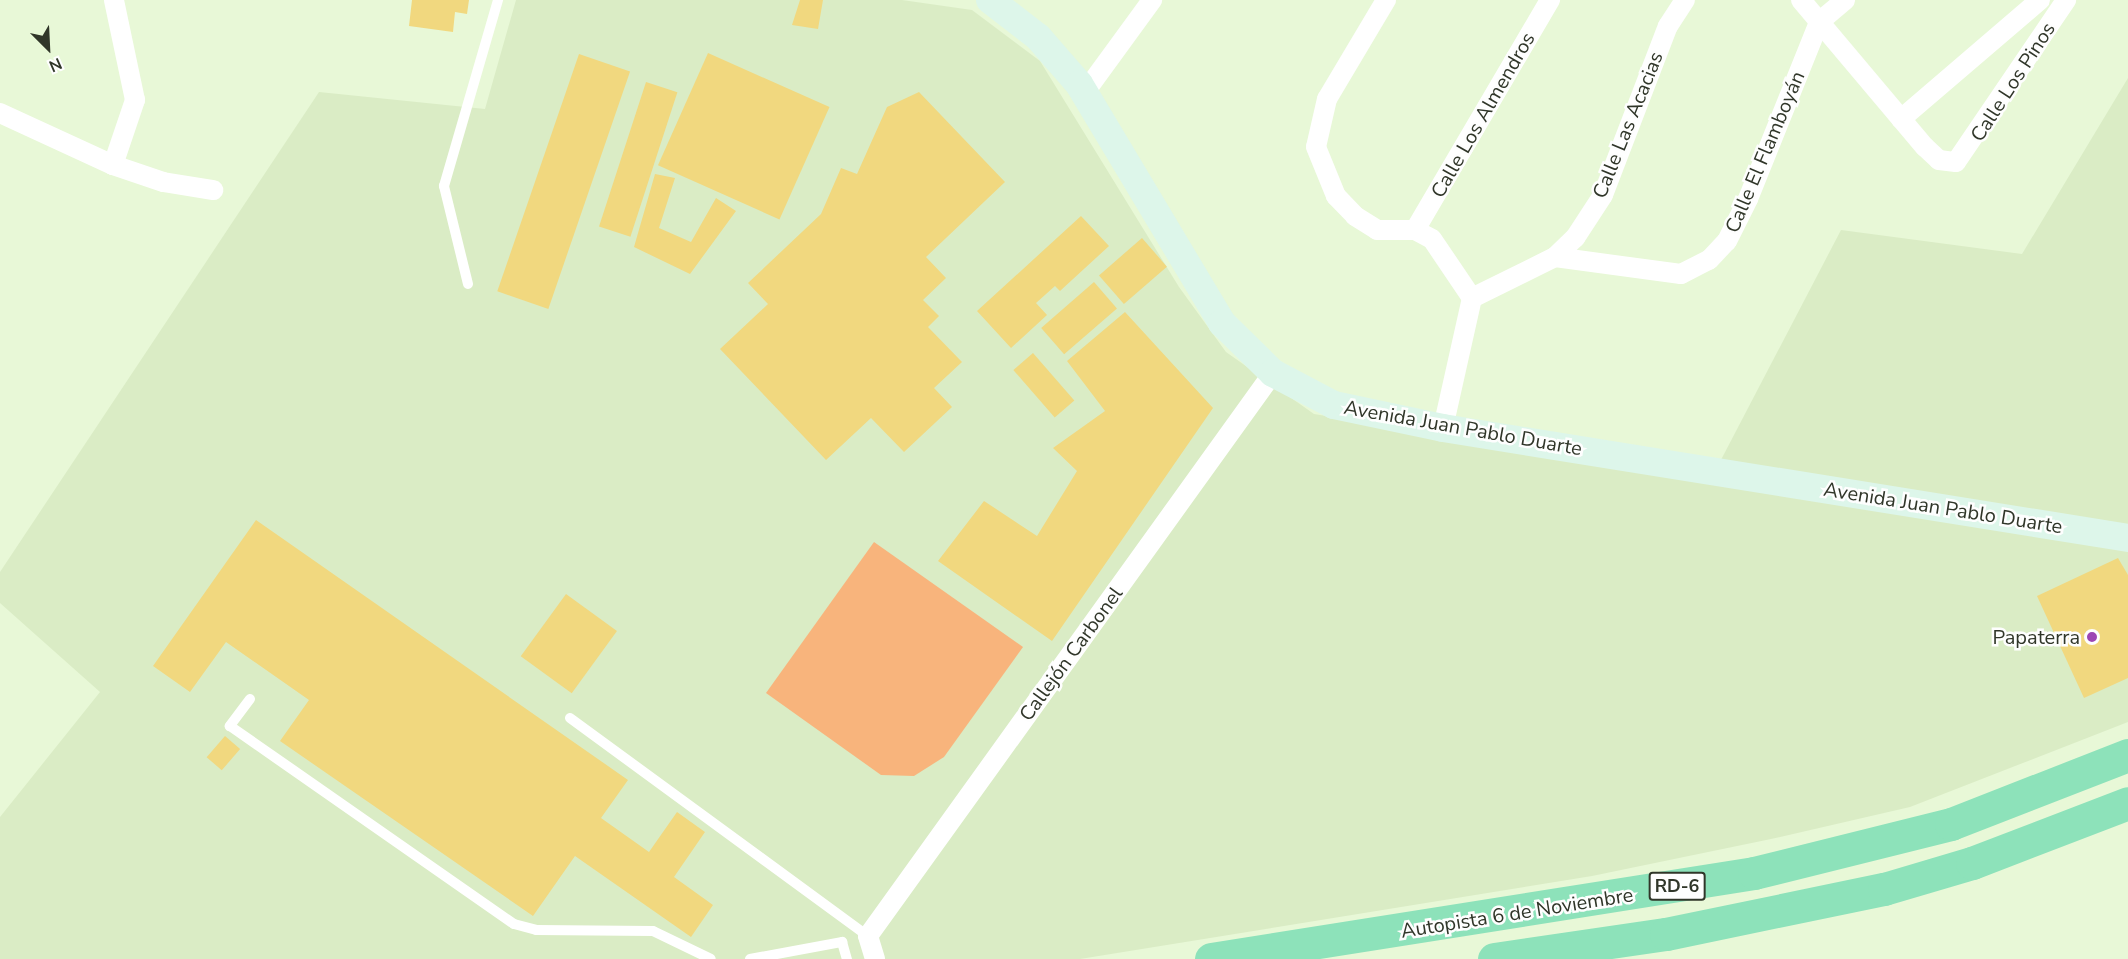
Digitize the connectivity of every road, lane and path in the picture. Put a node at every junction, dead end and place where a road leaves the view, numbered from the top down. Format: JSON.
{"nodes":[{"id":1,"x":114,"y":0,"type":"edge"},
{"id":2,"x":498,"y":0,"type":"edge"},
{"id":3,"x":990,"y":0,"type":"edge"},
{"id":4,"x":1152,"y":0,"type":"edge"},
{"id":5,"x":1386,"y":0,"type":"edge"},
{"id":6,"x":1550,"y":0,"type":"edge"},
{"id":7,"x":1685,"y":0,"type":"edge"},
{"id":8,"x":1801,"y":0,"type":"edge"},
{"id":9,"x":1845,"y":0,"type":"edge"},
{"id":10,"x":2040,"y":0,"type":"edge"},
{"id":11,"x":2066,"y":0,"type":"edge"},
{"id":12,"x":1819,"y":22,"type":"junction"},
{"id":13,"x":1085,"y":92,"type":"junction"},
{"id":14,"x":0,"y":113,"type":"edge"},
{"id":15,"x":1901,"y":119,"type":"junction"},
{"id":16,"x":113,"y":165,"type":"junction"},
{"id":17,"x":213,"y":190,"type":"dead end"},
{"id":18,"x":1415,"y":230,"type":"junction"},
{"id":19,"x":1555,"y":257,"type":"junction"},
{"id":20,"x":468,"y":284,"type":"dead end"},
{"id":21,"x":1473,"y":298,"type":"junction"},
{"id":22,"x":1273,"y":373,"type":"junction"},
{"id":23,"x":1443,"y":428,"type":"junction"},
{"id":24,"x":2128,"y":538,"type":"edge"},
{"id":25,"x":250,"y":699,"type":"dead end"},
{"id":26,"x":570,"y":718,"type":"dead end"},
{"id":27,"x":2125,"y":753,"type":"edge"},
{"id":28,"x":2128,"y":803,"type":"edge"},
{"id":29,"x":868,"y":936,"type":"junction"},
{"id":30,"x":711,"y":959,"type":"edge"},
{"id":31,"x":750,"y":959,"type":"edge"},
{"id":32,"x":847,"y":959,"type":"edge"},
{"id":33,"x":875,"y":959,"type":"edge"},
{"id":34,"x":1211,"y":959,"type":"edge"},
{"id":35,"x":1494,"y":959,"type":"edge"}],
"edges":[{"from":1,"to":16,"type":"street"},
{"from":2,"to":20,"type":"lane"},
{"from":3,"to":13,"type":"main road","name":"Avenida Juan Pablo Duarte"},
{"from":4,"to":13,"type":"street"},
{"from":5,"to":18,"type":"street"},
{"from":6,"to":18,"type":"street","name":"Calle Los Almendros"},
{"from":7,"to":19,"type":"street","name":"Calle Las Acacias"},
{"from":8,"to":12,"type":"street"},
{"from":9,"to":12,"type":"street","name":"Calle El Flamboyán"},
{"from":10,"to":15,"type":"street"},
{"from":11,"to":15,"type":"street","name":"Calle Los Pinos"},
{"from":12,"to":15,"type":"street"},
{"from":12,"to":19,"type":"street","name":"Calle El Flamboyán"},
{"from":13,"to":22,"type":"main road","name":"Avenida Juan Pablo Duarte"},
{"from":14,"to":16,"type":"street"},
{"from":16,"to":17,"type":"street"},
{"from":18,"to":21,"type":"street"},
{"from":19,"to":21,"type":"street","name":"Calle Las Acacias"},
{"from":21,"to":23,"type":"street"},
{"from":22,"to":23,"type":"main road","name":"Avenida Juan Pablo Duarte"},
{"from":22,"to":29,"type":"street","name":"Callejón Carbonel"},
{"from":23,"to":24,"type":"main road","name":"Avenida Juan Pablo Duarte"},
{"from":25,"to":30,"type":"lane"},
{"from":26,"to":29,"type":"lane"},
{"from":27,"to":34,"type":"highway","name":"Autopista 6 de Noviembre","number":"RD-6"},
{"from":28,"to":35,"type":"highway","number":"RD-6"},
{"from":29,"to":33,"type":"street"},
{"from":31,"to":32,"type":"lane"}]}
